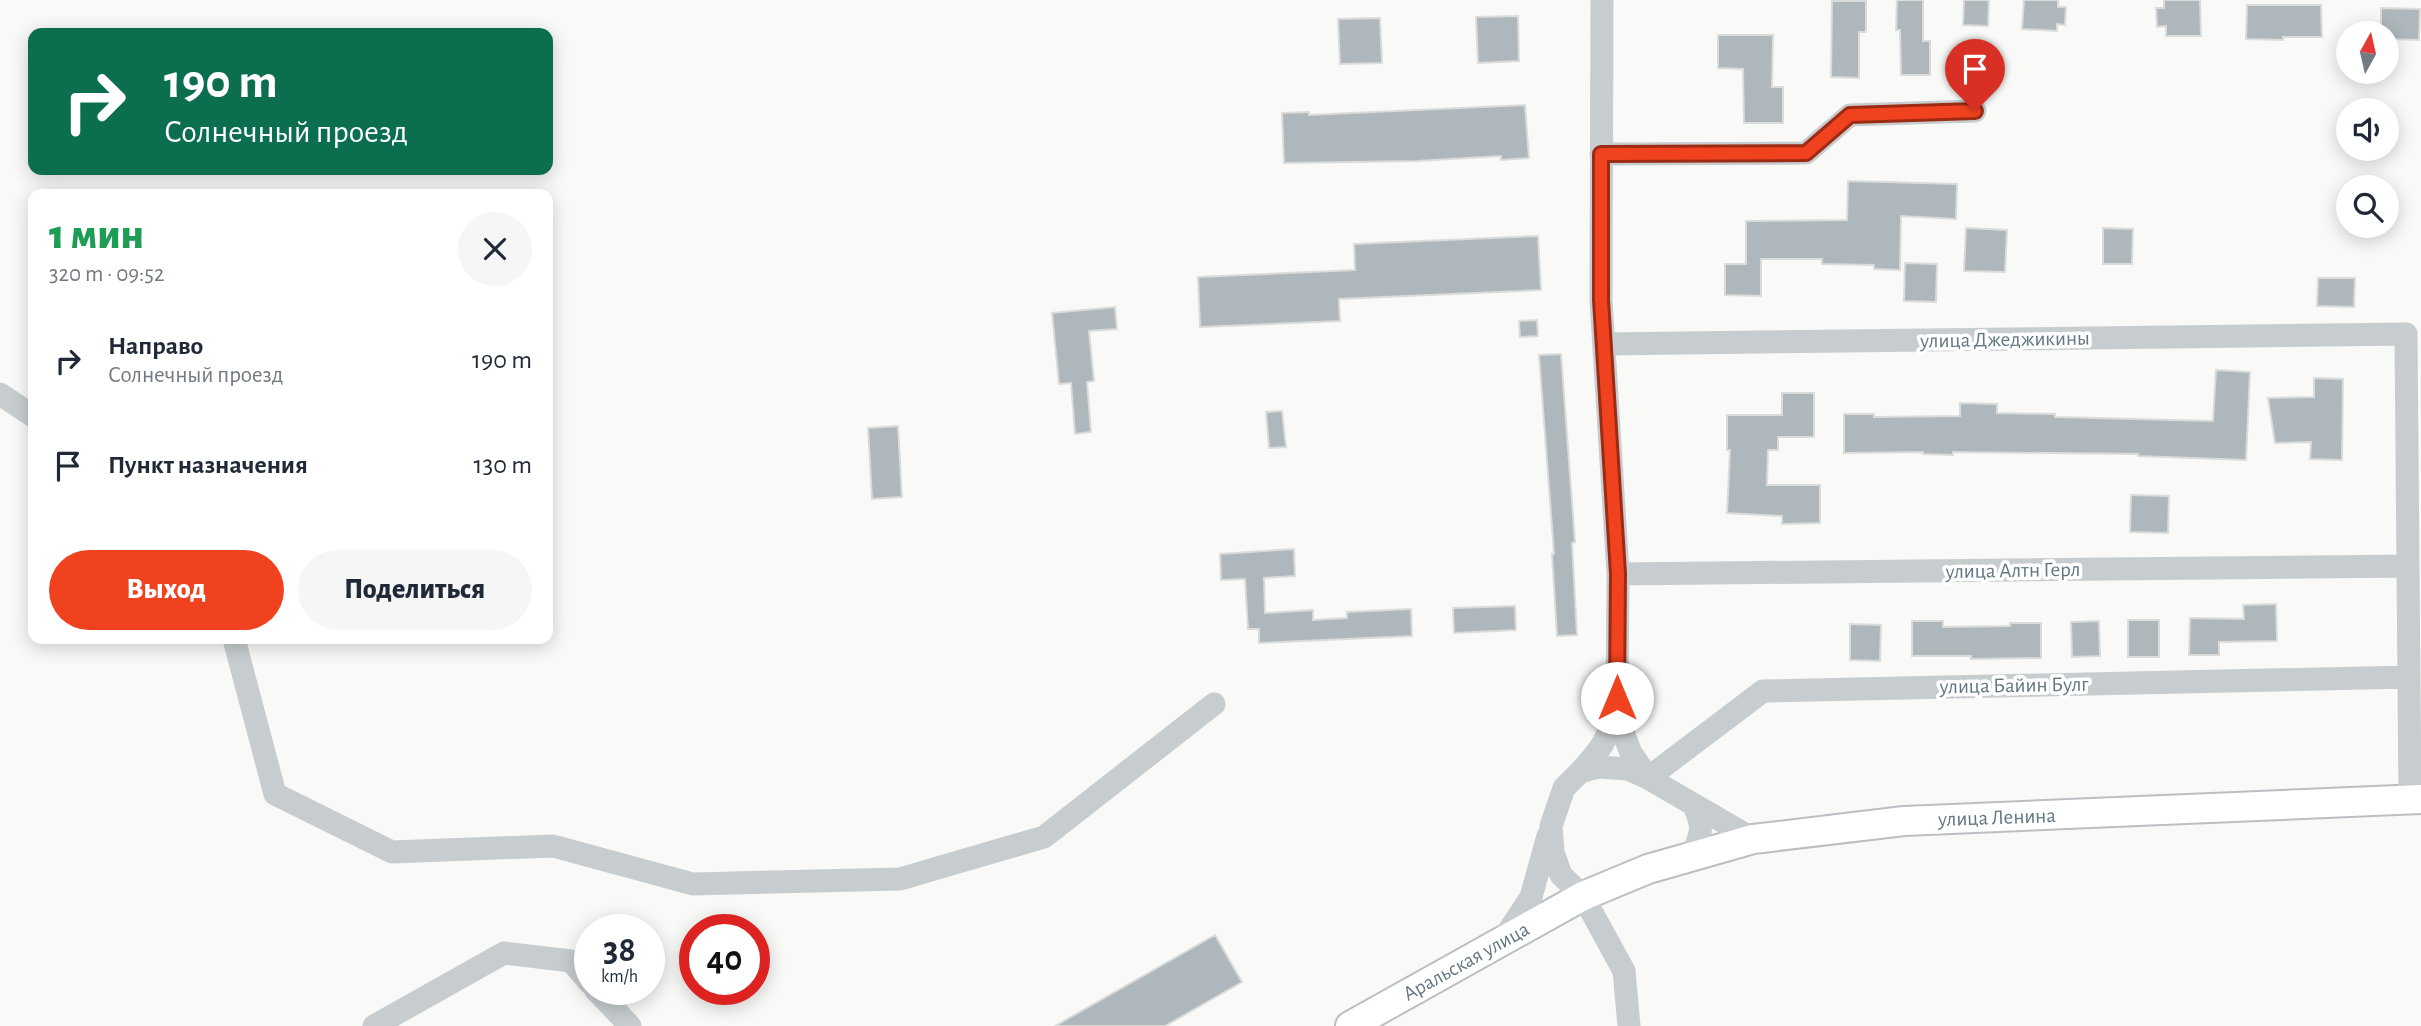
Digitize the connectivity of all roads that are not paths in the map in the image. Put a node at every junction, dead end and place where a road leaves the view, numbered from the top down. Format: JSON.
{"nodes":[{"id":1,"x":1602,"y":0,"type":"edge"},
{"id":2,"x":1975,"y":111,"type":"dead end"},
{"id":3,"x":1601,"y":154,"type":"junction"},
{"id":4,"x":1604,"y":344,"type":"junction"},
{"id":5,"x":0,"y":394,"type":"edge"},
{"id":6,"x":28,"y":413,"type":"edge"},
{"id":7,"x":2408,"y":566,"type":"junction"},
{"id":8,"x":1618,"y":574,"type":"junction"},
{"id":9,"x":235,"y":644,"type":"edge"},
{"id":10,"x":2409,"y":677,"type":"junction"},
{"id":11,"x":1617,"y":698,"type":"junction"},
{"id":12,"x":1214,"y":704,"type":"dead end"},
{"id":13,"x":1580,"y":772,"type":"junction"},
{"id":14,"x":1648,"y":778,"type":"junction"},
{"id":15,"x":2416,"y":799,"type":"edge"},
{"id":16,"x":1693,"y":804,"type":"junction"},
{"id":17,"x":1551,"y":826,"type":"junction"},
{"id":18,"x":1753,"y":839,"type":"junction"},
{"id":19,"x":1692,"y":856,"type":"junction"},
{"id":20,"x":1583,"y":896,"type":"junction"},
{"id":21,"x":1501,"y":942,"type":"junction"},
{"id":22,"x":574,"y":964,"type":"edge"},
{"id":23,"x":610,"y":1005,"type":"edge"},
{"id":24,"x":374,"y":1026,"type":"edge"},
{"id":25,"x":629,"y":1026,"type":"edge"},
{"id":26,"x":1350,"y":1026,"type":"edge"},
{"id":27,"x":1629,"y":1026,"type":"edge"}],
"edges":[{"from":1,"to":3,"type":"street"},
{"from":2,"to":3,"type":"street"},
{"from":3,"to":4,"type":"street"},
{"from":4,"to":7,"type":"street","name":"улица Джеджикины"},
{"from":4,"to":8,"type":"street"},
{"from":5,"to":6,"type":"street"},
{"from":7,"to":8,"type":"street","name":"улица Алтн Герл"},
{"from":7,"to":10,"type":"street"},
{"from":8,"to":11,"type":"street"},
{"from":9,"to":12,"type":"street"},
{"from":10,"to":14,"type":"street","name":"улица Байин Булг"},
{"from":10,"to":15,"type":"street"},
{"from":11,"to":13,"type":"street"},
{"from":11,"to":14,"type":"street"},
{"from":13,"to":14,"type":"street"},
{"from":13,"to":17,"type":"street"},
{"from":14,"to":16,"type":"street"},
{"from":15,"to":18,"type":"main road","name":"улица Ленина"},
{"from":16,"to":18,"type":"street"},
{"from":16,"to":19,"type":"street"},
{"from":17,"to":20,"type":"street"},
{"from":17,"to":21,"type":"street"},
{"from":18,"to":19,"type":"main road","name":"улица Ленина"},
{"from":19,"to":20,"type":"main road","name":"улица Ленина"},
{"from":20,"to":21,"type":"main road","name":"Аральская улица"},
{"from":20,"to":27,"type":"street"},
{"from":21,"to":26,"type":"main road","name":"Аральская улица"},
{"from":22,"to":24,"type":"street"},
{"from":23,"to":25,"type":"street"}]}
